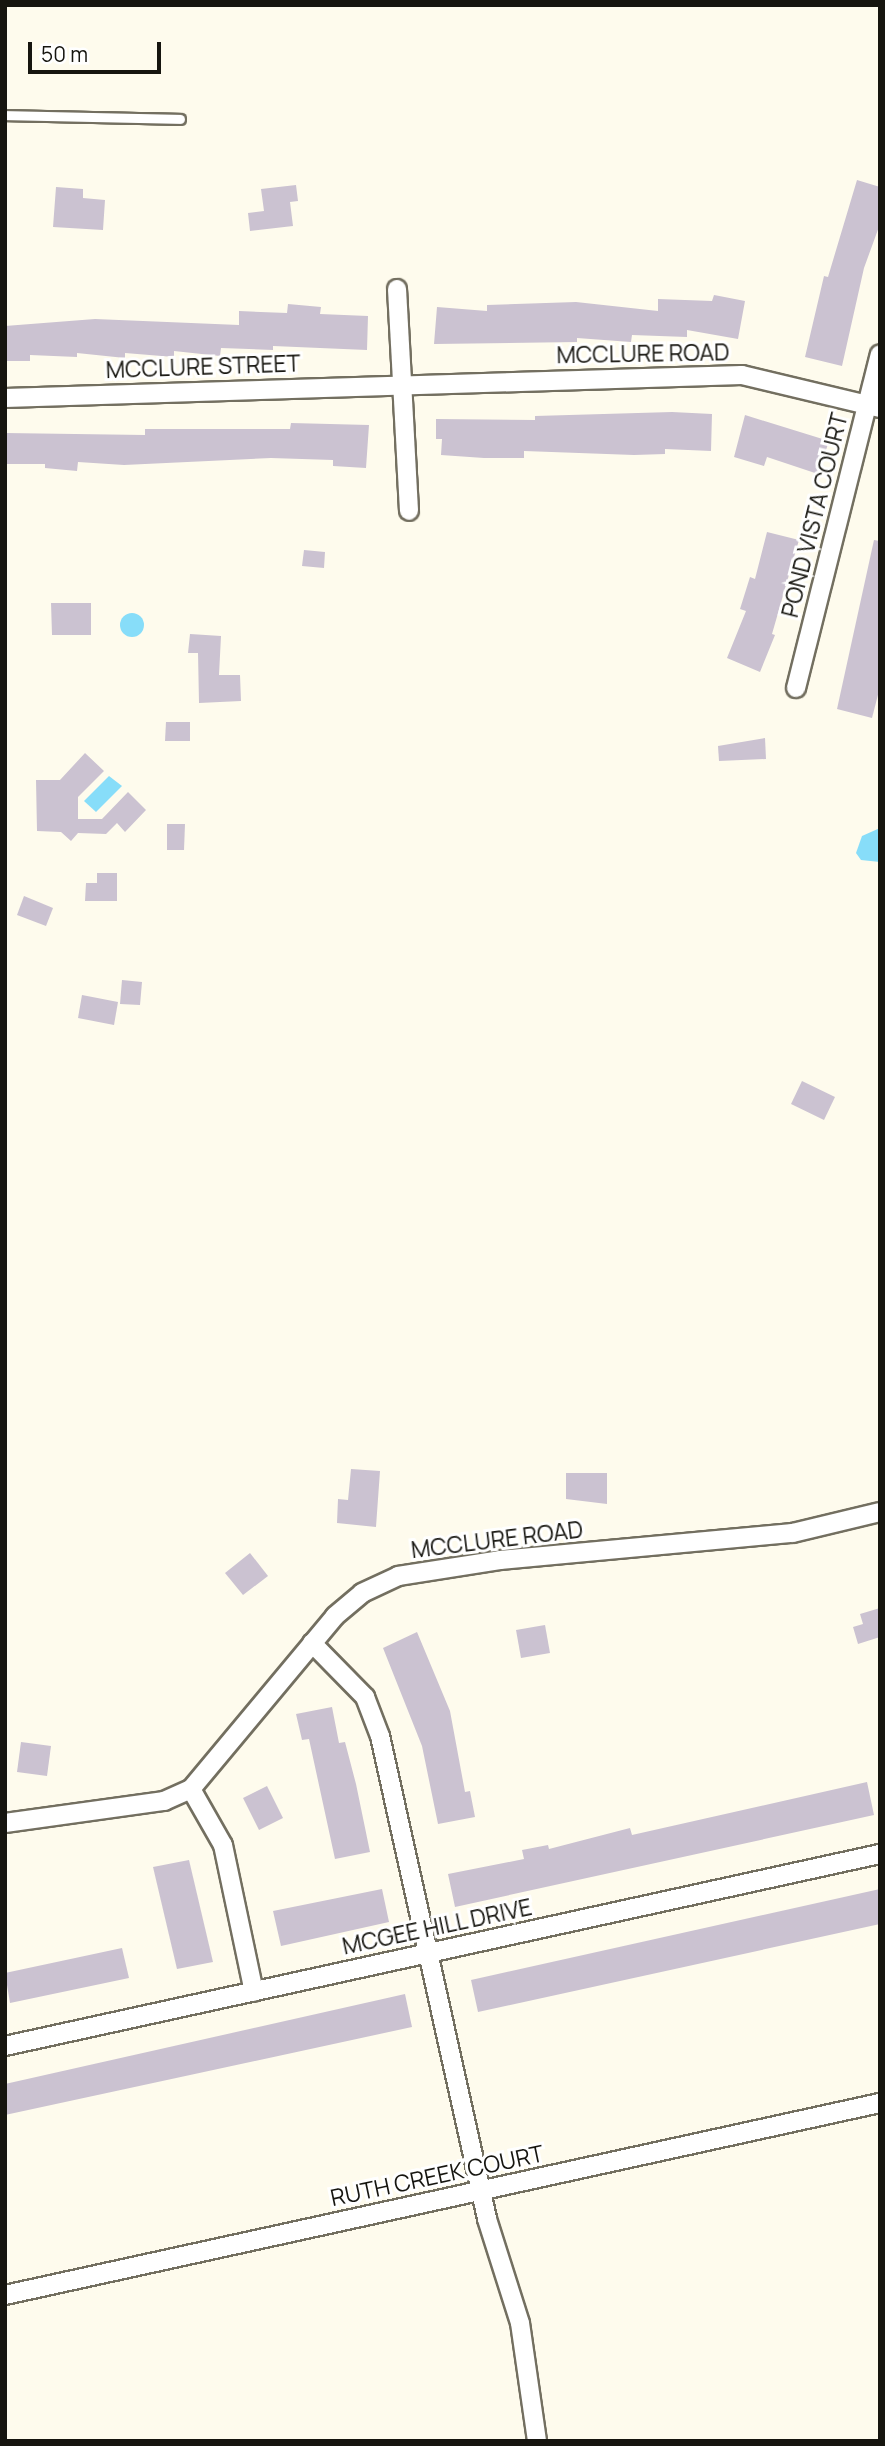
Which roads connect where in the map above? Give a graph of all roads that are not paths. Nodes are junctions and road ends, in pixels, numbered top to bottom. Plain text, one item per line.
1 (5, 115) edge
2 (180, 119) dead end
3 (397, 289) dead end
4 (880, 354) edge
5 (403, 383) junction
6 (5, 398) edge
7 (873, 407) edge
8 (409, 511) dead end
9 (796, 688) dead end
10 (880, 1512) edge
11 (312, 1643) junction
12 (191, 1789) junction
13 (5, 1823) edge
14 (880, 1854) edge
15 (427, 1953) junction
16 (254, 1992) junction
17 (5, 2046) edge
18 (880, 2103) edge
19 (481, 2191) junction
20 (5, 2295) edge
21 (537, 2441) edge

1 - 2 lane
3 - 5 street
4 - 7 street, POND VISTA COURT
5 - 6 street, MCCLURE STREET
5 - 7 street, MCCLURE ROAD
5 - 8 street
7 - 9 street, POND VISTA COURT
10 - 11 street, MCCLURE ROAD
11 - 12 street, MCCLURE ROAD
11 - 15 street
12 - 13 street, MCCLURE ROAD
12 - 16 street
14 - 15 street, MCGEE HILL DRIVE
15 - 16 street, MCGEE HILL DRIVE
15 - 19 street
16 - 17 street, MCGEE HILL DRIVE
18 - 19 street, RUTH CREEK COURT
19 - 20 street, RUTH CREEK COURT
19 - 21 street

